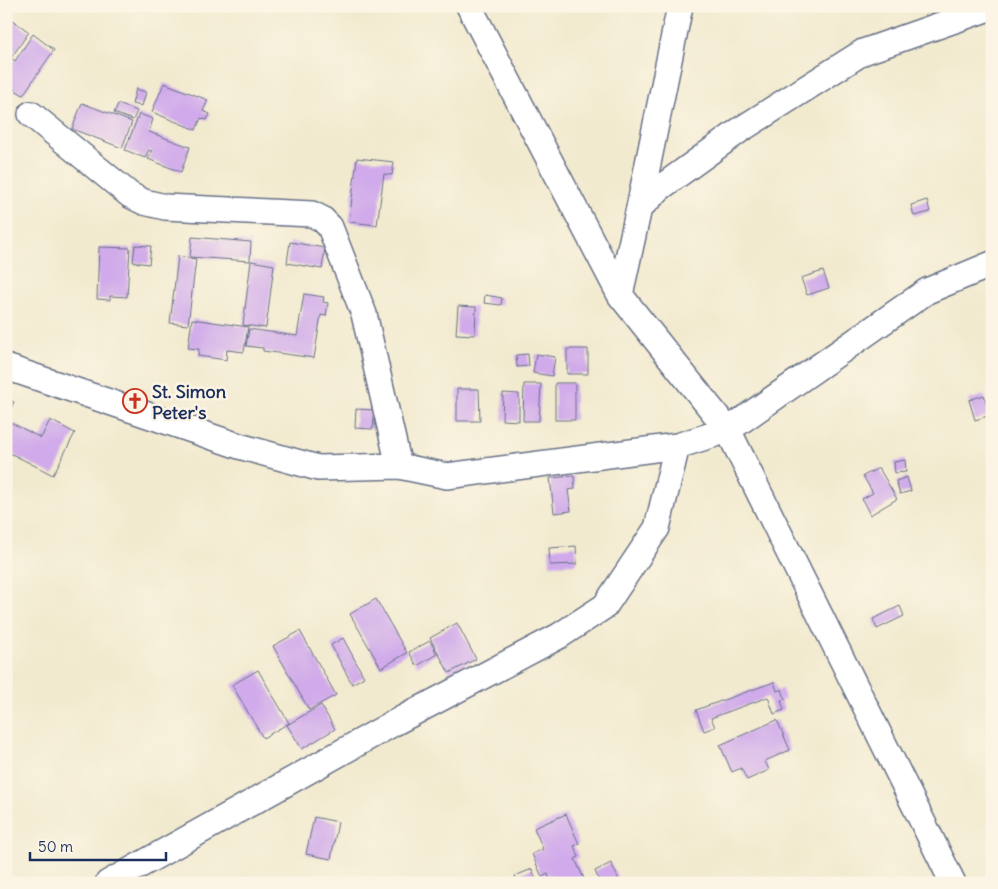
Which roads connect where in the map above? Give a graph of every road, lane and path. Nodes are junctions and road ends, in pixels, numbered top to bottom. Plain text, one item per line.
1 (469, 6) edge
2 (680, 6) edge
3 (992, 7) edge
4 (31, 114) dead end
5 (639, 208) junction
6 (992, 264) edge
7 (620, 295) junction
8 (6, 367) edge
9 (728, 430) junction
10 (677, 446) junction
11 (399, 466) junction
12 (108, 883) edge
13 (953, 883) edge

1 - 7 street
2 - 5 street
3 - 5 street
4 - 11 street
5 - 7 street
6 - 9 street
7 - 9 street
8 - 11 street
9 - 10 street
9 - 13 street
10 - 11 street
10 - 12 street

